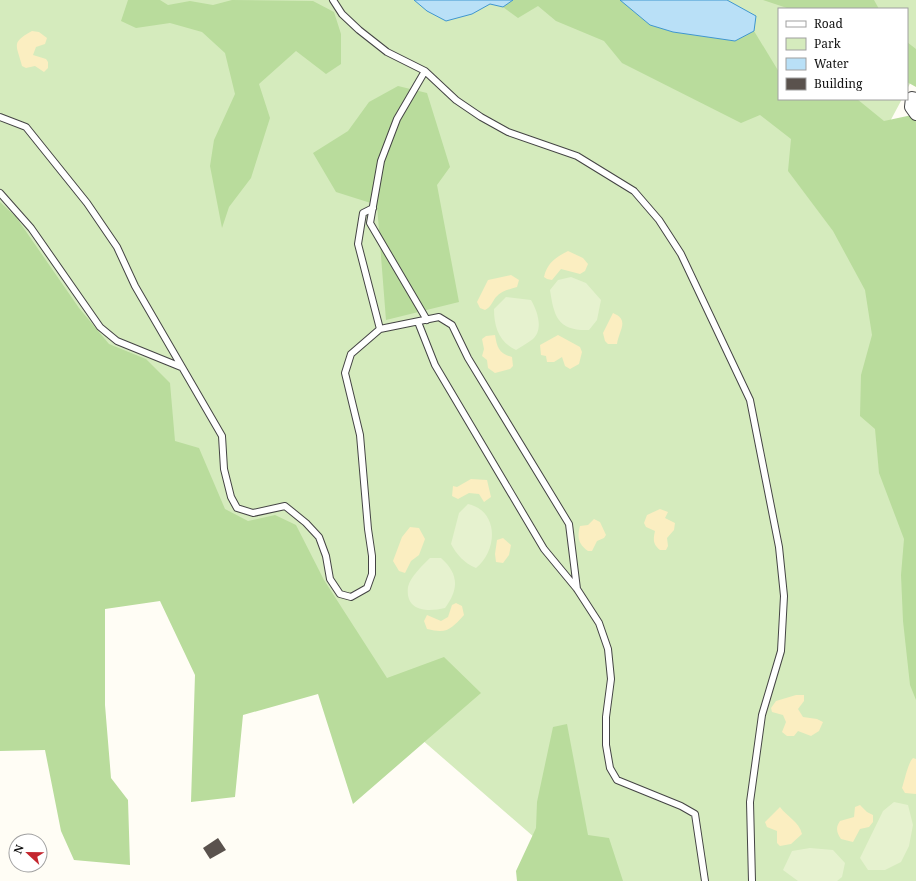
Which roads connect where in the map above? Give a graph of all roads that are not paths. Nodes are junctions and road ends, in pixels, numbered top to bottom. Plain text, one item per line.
1 (333, 0) edge
2 (425, 71) junction
3 (916, 99) edge
4 (916, 114) edge
5 (0, 117) edge
6 (0, 193) edge
7 (373, 208) junction
8 (427, 320) junction
9 (418, 322) junction
10 (380, 329) junction
11 (181, 367) junction
12 (577, 589) junction
13 (705, 881) edge
14 (752, 881) edge

1 - 2 lane
2 - 7 lane
2 - 14 lane
3 - 4 street
5 - 11 lane
6 - 11 lane
7 - 8 lane
7 - 10 lane
8 - 9 lane
8 - 12 lane
9 - 10 lane
9 - 12 lane
10 - 11 lane
12 - 13 lane

